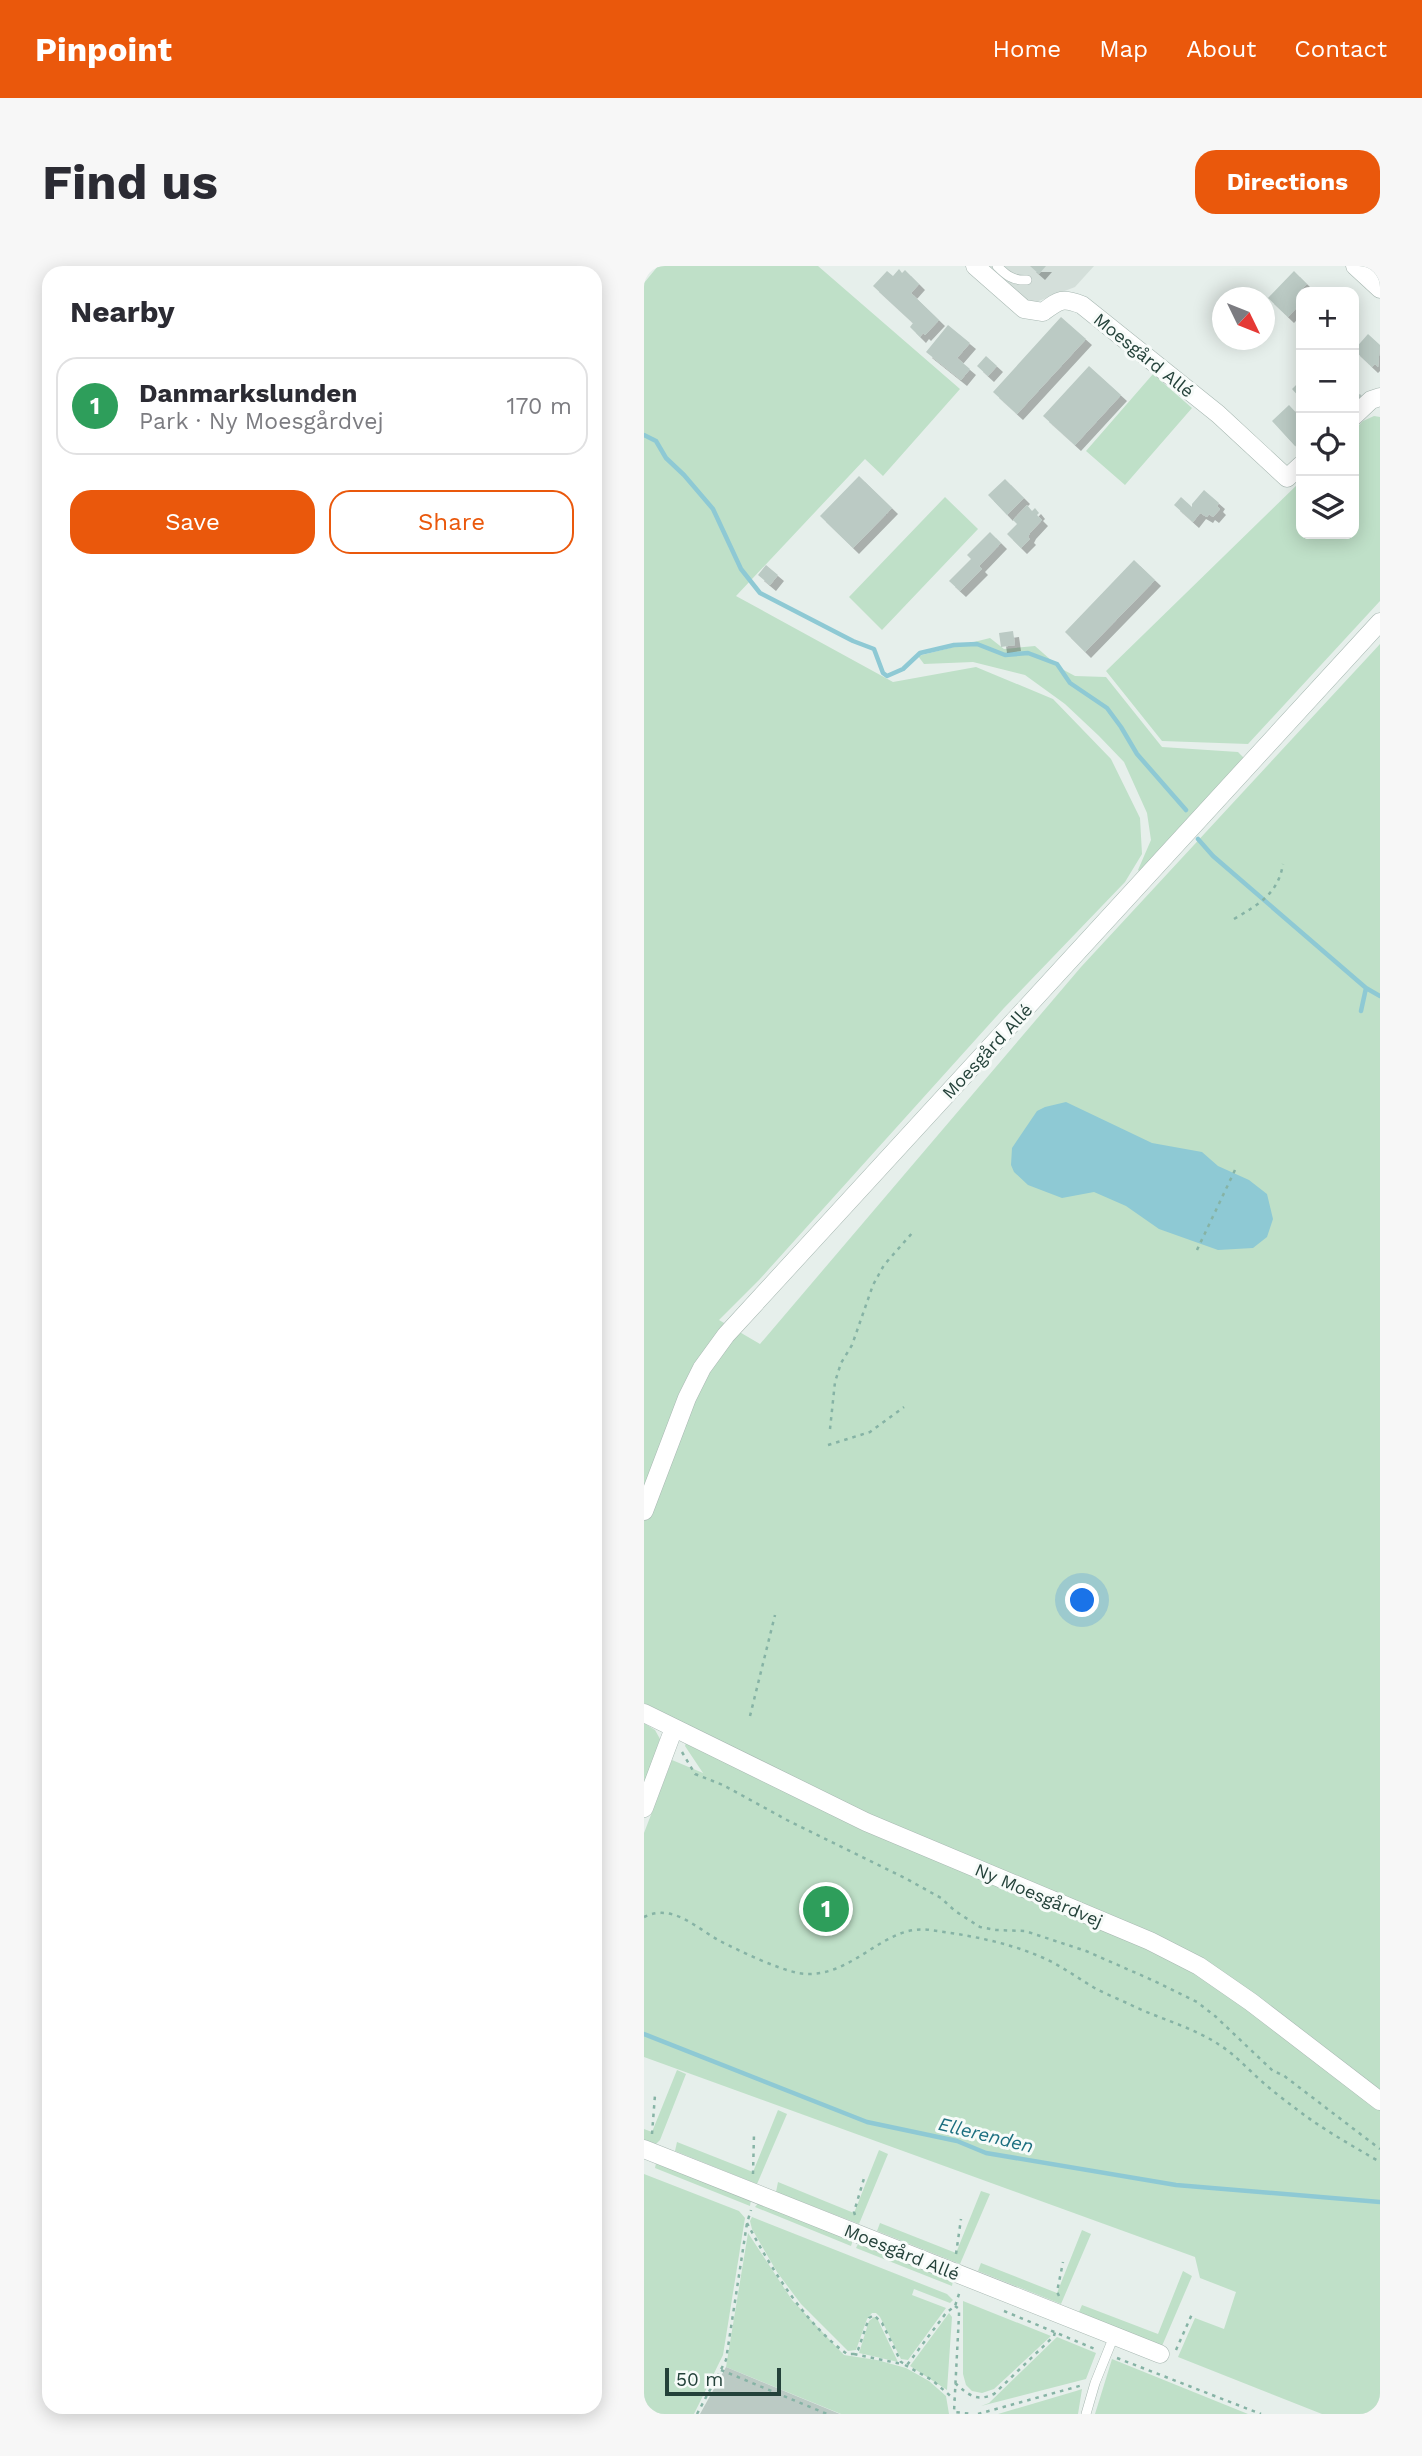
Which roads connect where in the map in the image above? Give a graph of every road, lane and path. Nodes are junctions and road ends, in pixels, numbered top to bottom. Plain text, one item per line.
1 (975, 266) edge
2 (997, 266) edge
3 (1355, 266) edge
4 (1027, 280) dead end
5 (1380, 289) edge
6 (1380, 397) edge
7 (1357, 413) edge
8 (1296, 469) edge
9 (1380, 622) edge
10 (1283, 864) dead end
11 (1234, 919) dead end
12 (1235, 1170) dead end
13 (913, 1231) dead end
14 (1197, 1250) dead end
15 (904, 1407) dead end
16 (830, 1429) dead end
17 (828, 1445) dead end
18 (644, 1511) edge
19 (775, 1615) dead end
20 (644, 1713) edge
21 (750, 1716) dead end
22 (671, 1736) junction
23 (644, 1808) edge
24 (644, 1917) edge
25 (654, 2095) dead end
26 (1380, 2101) edge
27 (651, 2132) dead end
28 (754, 2134) dead end
29 (644, 2149) edge
30 (1380, 2149) edge
31 (1380, 2162) edge
32 (752, 2172) dead end
33 (865, 2175) dead end
34 (751, 2210) dead end
35 (854, 2212) dead end
36 (961, 2219) dead end
37 (747, 2223) junction
38 (955, 2252) dead end
39 (1063, 2262) dead end
40 (1057, 2291) dead end
41 (959, 2293) dead end
42 (955, 2306) junction
43 (995, 2308) dead end
44 (1192, 2314) dead end
45 (1058, 2324) junction
46 (1114, 2336) junction
47 (854, 2354) junction
48 (1107, 2354) junction
49 (1160, 2354) joint
50 (904, 2365) junction
51 (722, 2370) junction
52 (954, 2383) junction
53 (1095, 2383) junction
54 (956, 2400) junction
55 (814, 2409) junction
56 (954, 2413) edge
57 (697, 2414) edge
58 (814, 2414) edge
59 (827, 2414) edge
60 (976, 2414) edge
61 (1086, 2414) edge
62 (1261, 2414) edge

1 - 8 street, Moesgård Allé
2 - 4 lane
3 - 5 street
6 - 7 street
9 - 18 street, Moesgård Allé
10 - 11 path
12 - 14 path
13 - 16 path
15 - 17 path
19 - 21 path
20 - 22 street, Ny Moesgårdvej
22 - 23 street
22 - 26 street, Ny Moesgårdvej
22 - 30 path
24 - 31 path
25 - 27 path
28 - 32 path
29 - 45 street, Moesgård Allé
33 - 35 path
34 - 37 path
36 - 38 path
37 - 47 path
37 - 51 path
39 - 40 path
41 - 42 path
42 - 50 path
42 - 52 path
43 - 45 path
44 - 49 path
45 - 46 street, Moesgård Allé
45 - 48 path
45 - 52 path
46 - 48 lane
46 - 49 street, Moesgård Allé
47 - 50 path
47 - 50 path
48 - 53 lane
48 - 62 path
50 - 54 path
51 - 55 path
51 - 57 path
52 - 54 path
53 - 60 path
53 - 61 lane
54 - 56 path
55 - 58 path
55 - 59 path
56 - 60 path

